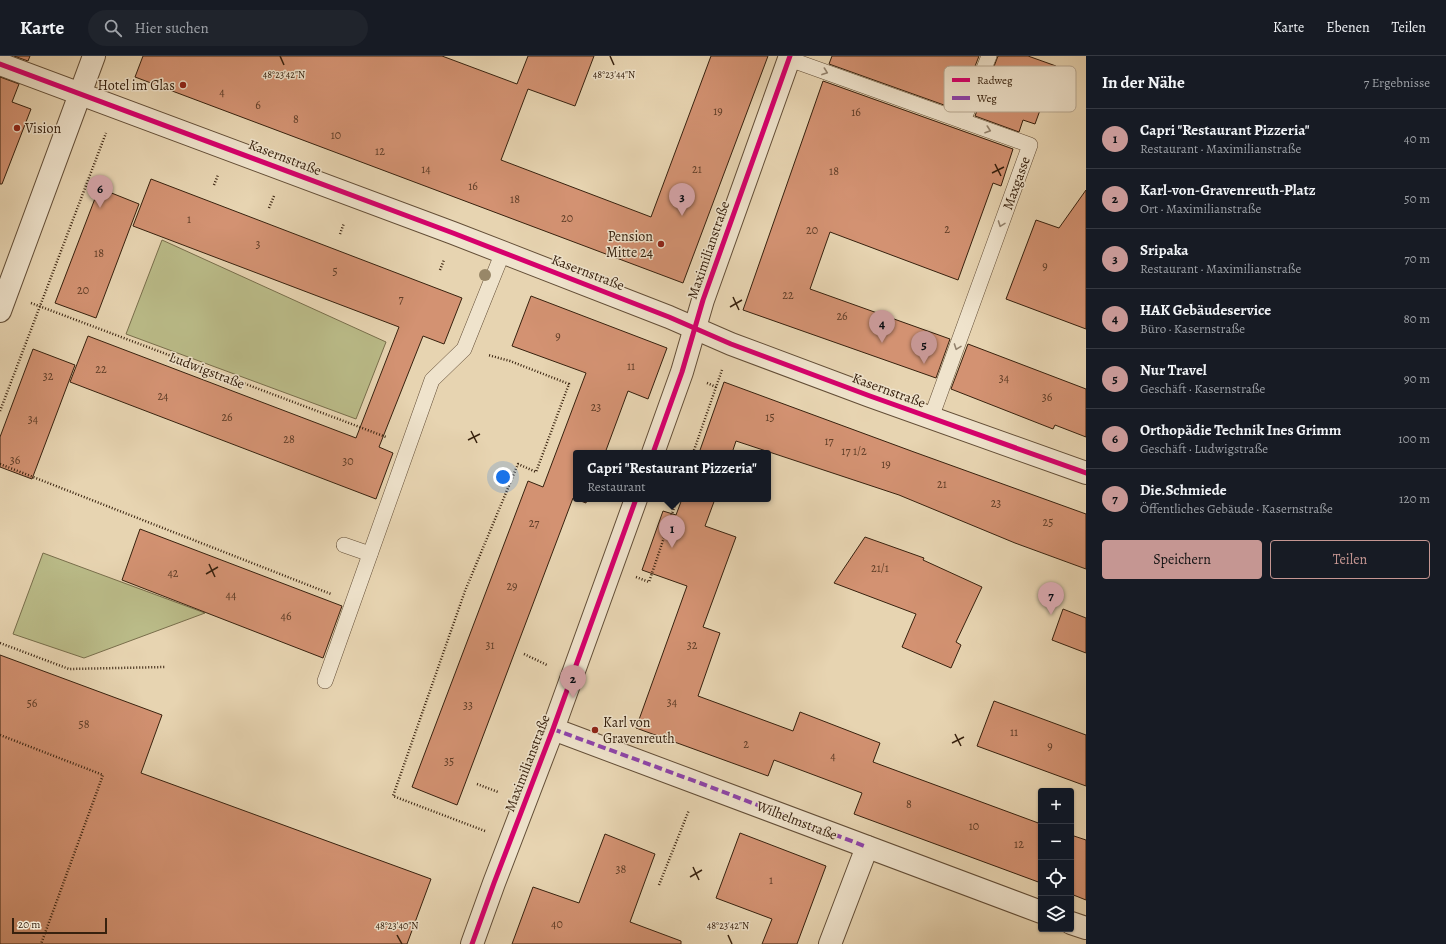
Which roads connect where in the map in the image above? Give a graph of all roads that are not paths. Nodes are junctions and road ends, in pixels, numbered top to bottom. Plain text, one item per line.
1 (94, 56) edge
2 (989, 56) edge
3 (789, 58) edge
4 (0, 64) edge
5 (985, 66) edge
6 (81, 93) junction
7 (967, 112) edge
8 (963, 121) junction
9 (503, 252) junction
10 (3, 302) edge
11 (695, 327) junction
12 (931, 418) junction
13 (654, 450) edge
14 (1086, 473) edge
15 (635, 502) edge
16 (344, 545) dead end
17 (370, 554) junction
18 (325, 681) dead end
19 (553, 730) junction
20 (867, 847) junction
21 (1038, 911) edge
22 (1074, 924) edge
23 (1086, 928) edge
24 (472, 944) edge
25 (830, 944) edge

1 - 6 street
2 - 5 lane
3 -> 8 lane, Maxgasse
3 - 11 street, Maximilianstraße
4 - 6 street, Kasernstraße
6 - 9 street, Kasernstraße
6 - 10 street
7 - 8 lane
8 -> 12 lane, Maxgasse
9 - 11 street, Kasernstraße
9 - 17 lane
11 - 12 street, Kasernstraße
11 - 13 street, Maximilianstraße
12 - 14 street, Kasernstraße
15 - 19 street, Maximilianstraße
16 - 17 lane
17 - 18 lane
19 - 20 street, Wilhelmstraße
19 - 24 street, Maximilianstraße
20 - 21 street, Wilhelmstraße
20 - 25 street
22 - 23 street

